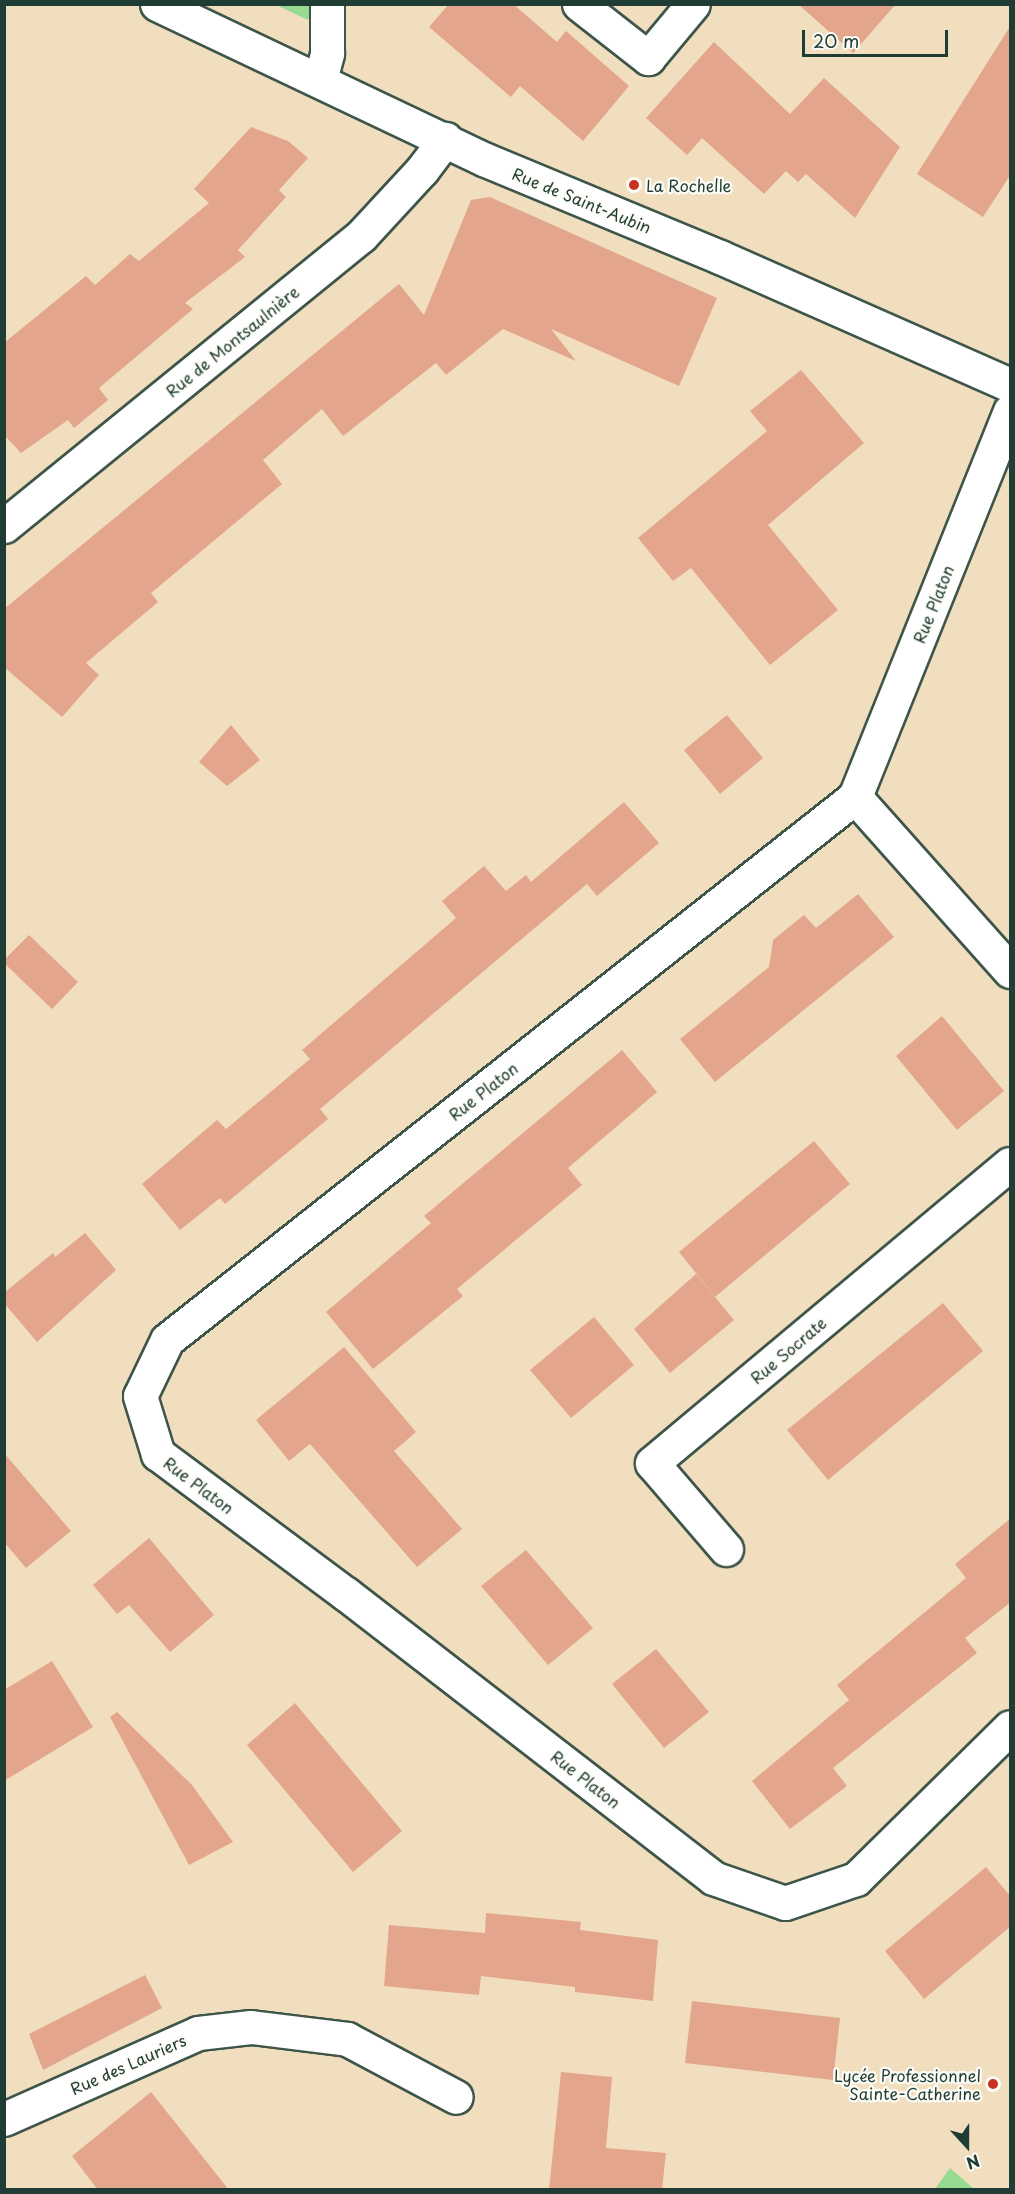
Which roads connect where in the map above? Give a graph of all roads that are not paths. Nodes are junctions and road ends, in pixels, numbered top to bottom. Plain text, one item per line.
1 (158, 4) edge
2 (327, 4) edge
3 (579, 4) edge
4 (693, 4) edge
5 (320, 80) junction
6 (445, 139) junction
7 (1011, 385) edge
8 (1011, 411) edge
9 (4, 526) edge
10 (855, 797) junction
11 (1011, 971) edge
12 (1011, 1164) edge
13 (726, 1549) dead end
14 (1011, 1727) edge
15 (456, 2097) dead end
16 (4, 2119) edge

1 - 5 street, Rue de Saint-Aubin
2 - 5 street
3 - 4 street
5 - 6 street, Rue de Saint-Aubin
6 - 7 street, Rue de Saint-Aubin
6 - 9 street, Rue de Montsaulnière
8 - 10 street, Rue Platon
10 - 11 street
10 - 14 street, Rue Platon
12 - 13 street, Rue Socrate
15 - 16 street, Rue des Lauriers

